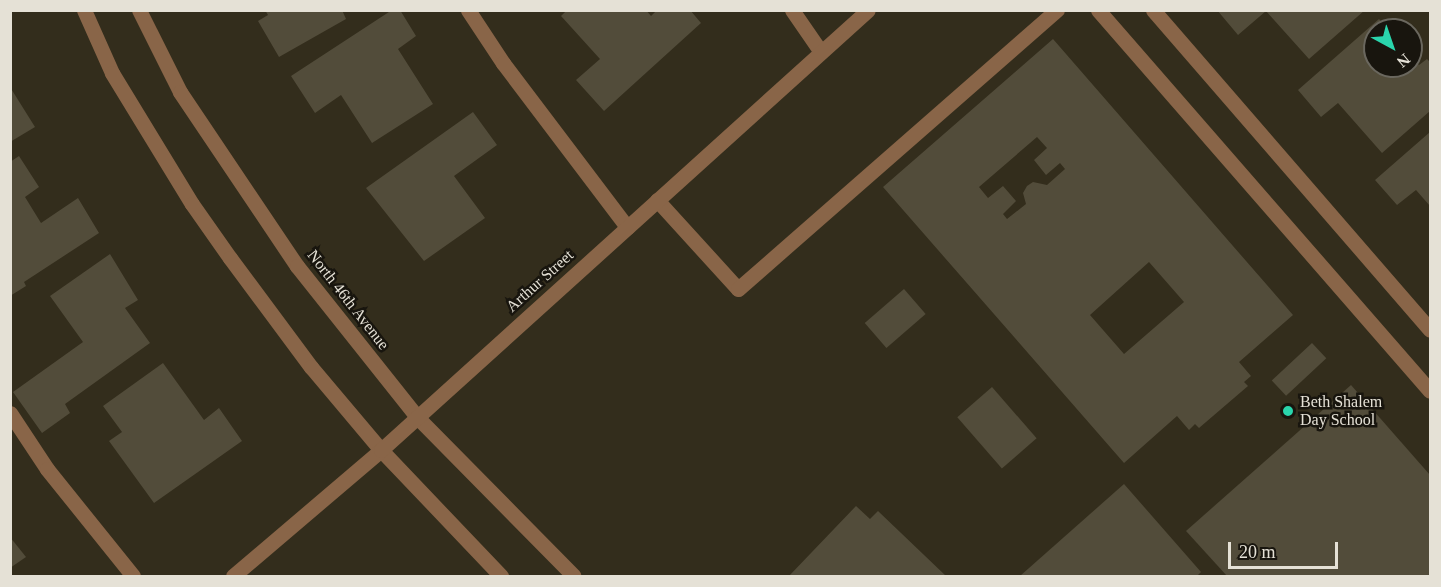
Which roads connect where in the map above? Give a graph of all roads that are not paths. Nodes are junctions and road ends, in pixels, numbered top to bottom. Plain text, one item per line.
1 (84, 10) edge
2 (139, 10) edge
3 (468, 10) edge
4 (792, 10) edge
5 (868, 10) edge
6 (1057, 10) edge
7 (1098, 10) edge
8 (1153, 10) edge
9 (820, 52) junction
10 (657, 200) junction
11 (627, 227) junction
12 (1431, 330) edge
13 (1431, 391) edge
14 (10, 413) edge
15 (417, 417) junction
16 (381, 450) junction
17 (133, 576) edge
18 (233, 576) edge
19 (501, 576) edge
20 (574, 576) edge

1 - 16 street
2 - 15 street, North 46th Avenue
3 - 11 street
4 - 9 street
5 - 9 street, Arthur Street
6 - 10 street
7 - 13 street
8 - 12 street
9 - 10 street, Arthur Street
10 - 11 street, Arthur Street
11 - 15 street, Arthur Street
14 - 17 street
15 - 16 street, Arthur Street
15 - 20 street, North 46th Avenue
16 - 18 street, Arthur Street
16 - 19 street

